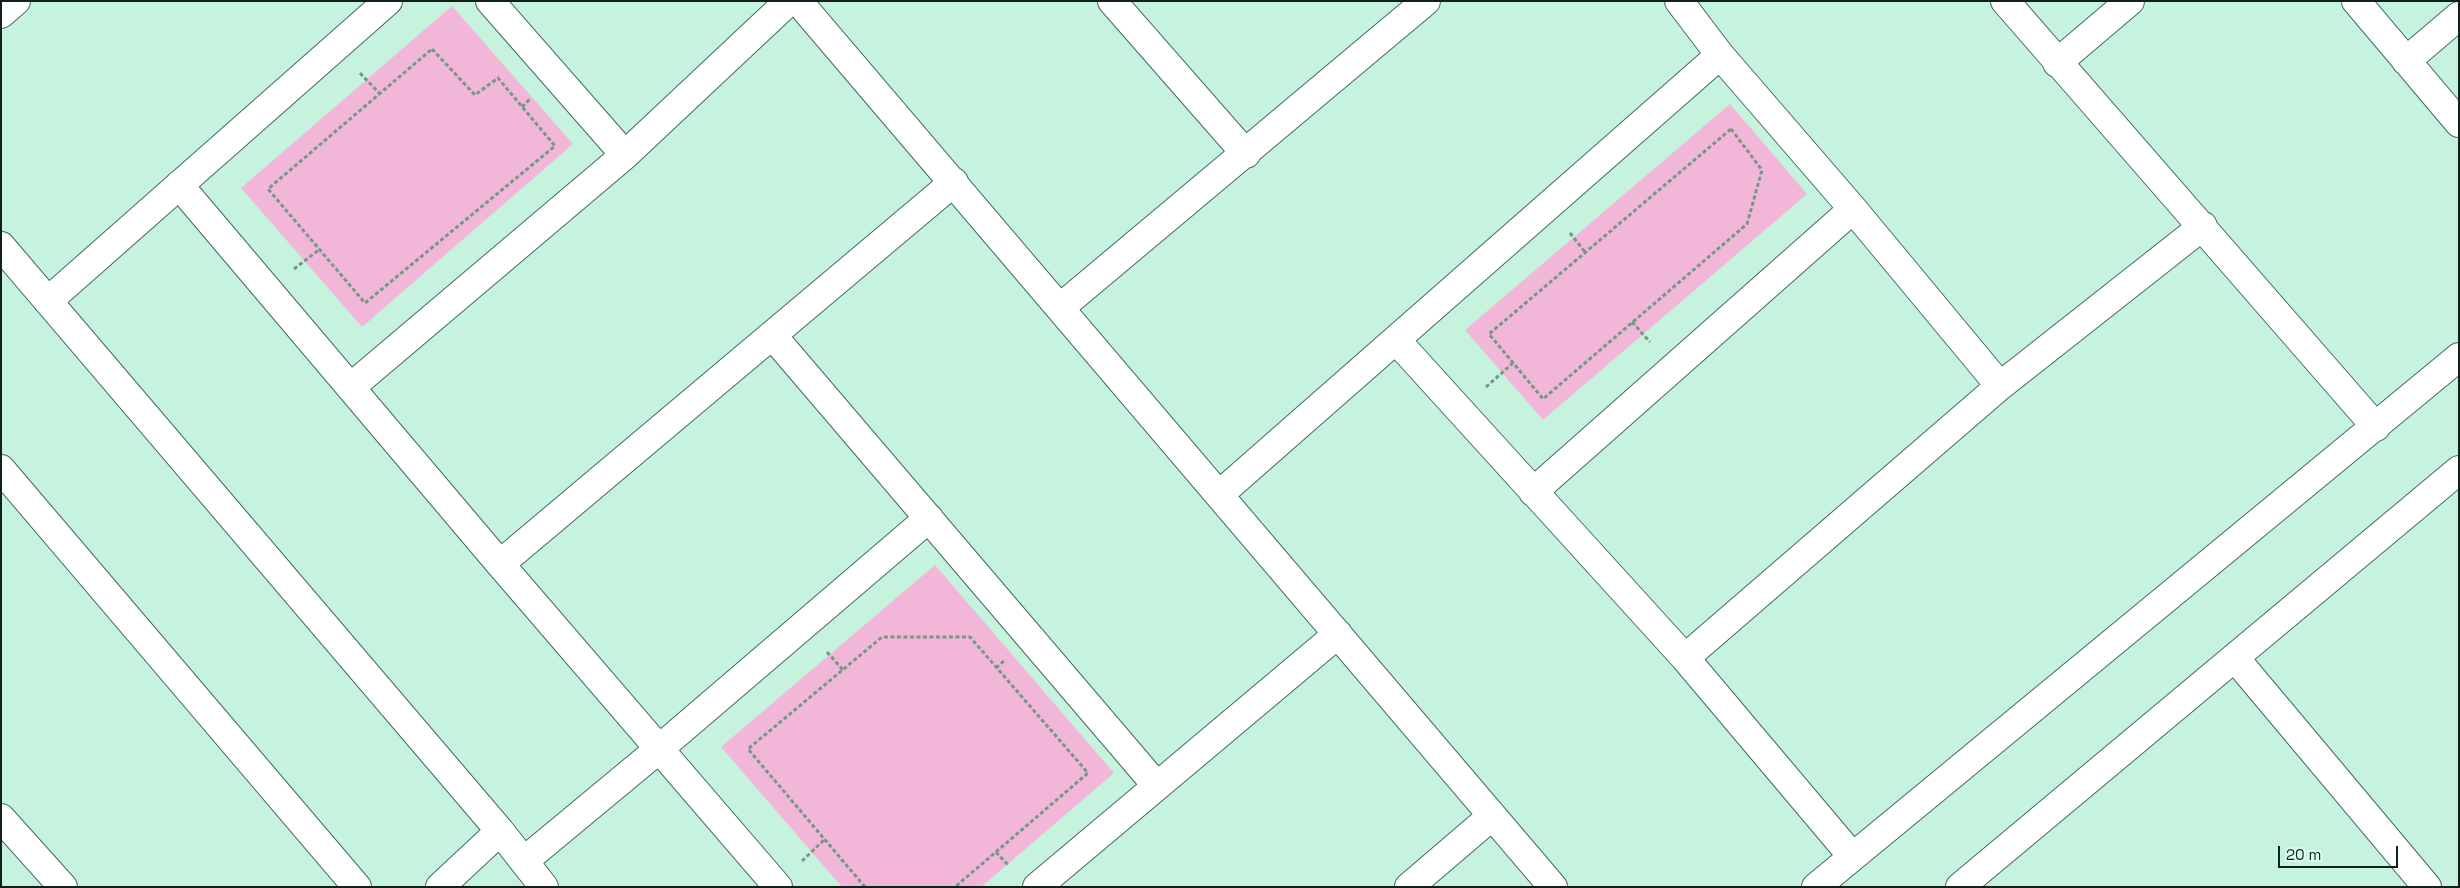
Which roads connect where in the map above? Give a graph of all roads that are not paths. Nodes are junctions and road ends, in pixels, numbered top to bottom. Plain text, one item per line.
1 (16, 1) edge
2 (388, 1) edge
3 (490, 1) edge
4 (788, 1) edge
5 (798, 1) edge
6 (1112, 1) edge
7 (1426, 1) edge
8 (1679, 1) edge
9 (2005, 1) edge
10 (2130, 1) edge
11 (2356, 1) edge
12 (1, 14) edge
13 (2459, 16) edge
14 (1720, 55) junction
15 (2406, 61) junction
16 (2057, 63) junction
17 (2459, 123) edge
18 (1246, 154) junction
19 (625, 155) junction
20 (954, 182) junction
21 (179, 185) junction
22 (1853, 209) junction
23 (2203, 226) junction
24 (1, 246) edge
25 (48, 301) junction
26 (1061, 308) junction
27 (772, 335) junction
28 (1396, 340) junction
29 (2459, 357) edge
30 (2000, 386) junction
31 (351, 387) junction
32 (2376, 426) junction
33 (1, 469) edge
34 (2459, 470) edge
35 (1533, 492) junction
36 (1220, 494) junction
37 (929, 518) junction
38 (500, 564) junction
39 (1338, 634) junction
40 (1685, 658) junction
41 (2235, 658) junction
42 (659, 749) junction
43 (1156, 786) junction
44 (1492, 816) junction
45 (1, 818) edge
46 (500, 831) junction
47 (1852, 856) junction
48 (524, 861) junction
49 (63, 887) edge
50 (357, 887) edge
51 (440, 887) edge
52 (544, 887) edge
53 (778, 887) edge
54 (1037, 887) edge
55 (1409, 887) edge
56 (1553, 887) edge
57 (1816, 887) edge
58 (1960, 887) edge
59 (2428, 887) edge

1 - 12 street
2 - 21 street
3 - 19 street
4 - 19 street
5 - 20 street
6 - 18 street
7 - 18 street
8 - 14 street
9 - 16 street
10 - 16 street
11 - 15 street
13 - 15 street
14 - 22 street
14 - 28 street
15 - 17 street
16 - 23 street
18 - 26 street
19 - 31 street
20 - 26 street
20 - 27 street
21 - 25 street
21 - 31 street
22 - 30 street
22 - 35 street
23 - 30 street
23 - 32 street
24 - 25 street
25 - 46 street
26 - 36 street
27 - 37 street
27 - 38 street
28 - 35 street
28 - 36 street
29 - 32 street
30 - 40 street
31 - 38 street
32 - 47 street
33 - 50 street
34 - 41 street
35 - 40 street
36 - 39 street
37 - 42 street
37 - 43 street
38 - 42 street
39 - 43 street
39 - 44 street
40 - 47 street
41 - 58 street
41 - 59 street
42 - 48 street
42 - 53 street
43 - 54 street
44 - 55 street
44 - 56 street
45 - 49 street
46 - 48 street
46 - 51 street
47 - 57 street
48 - 52 street

